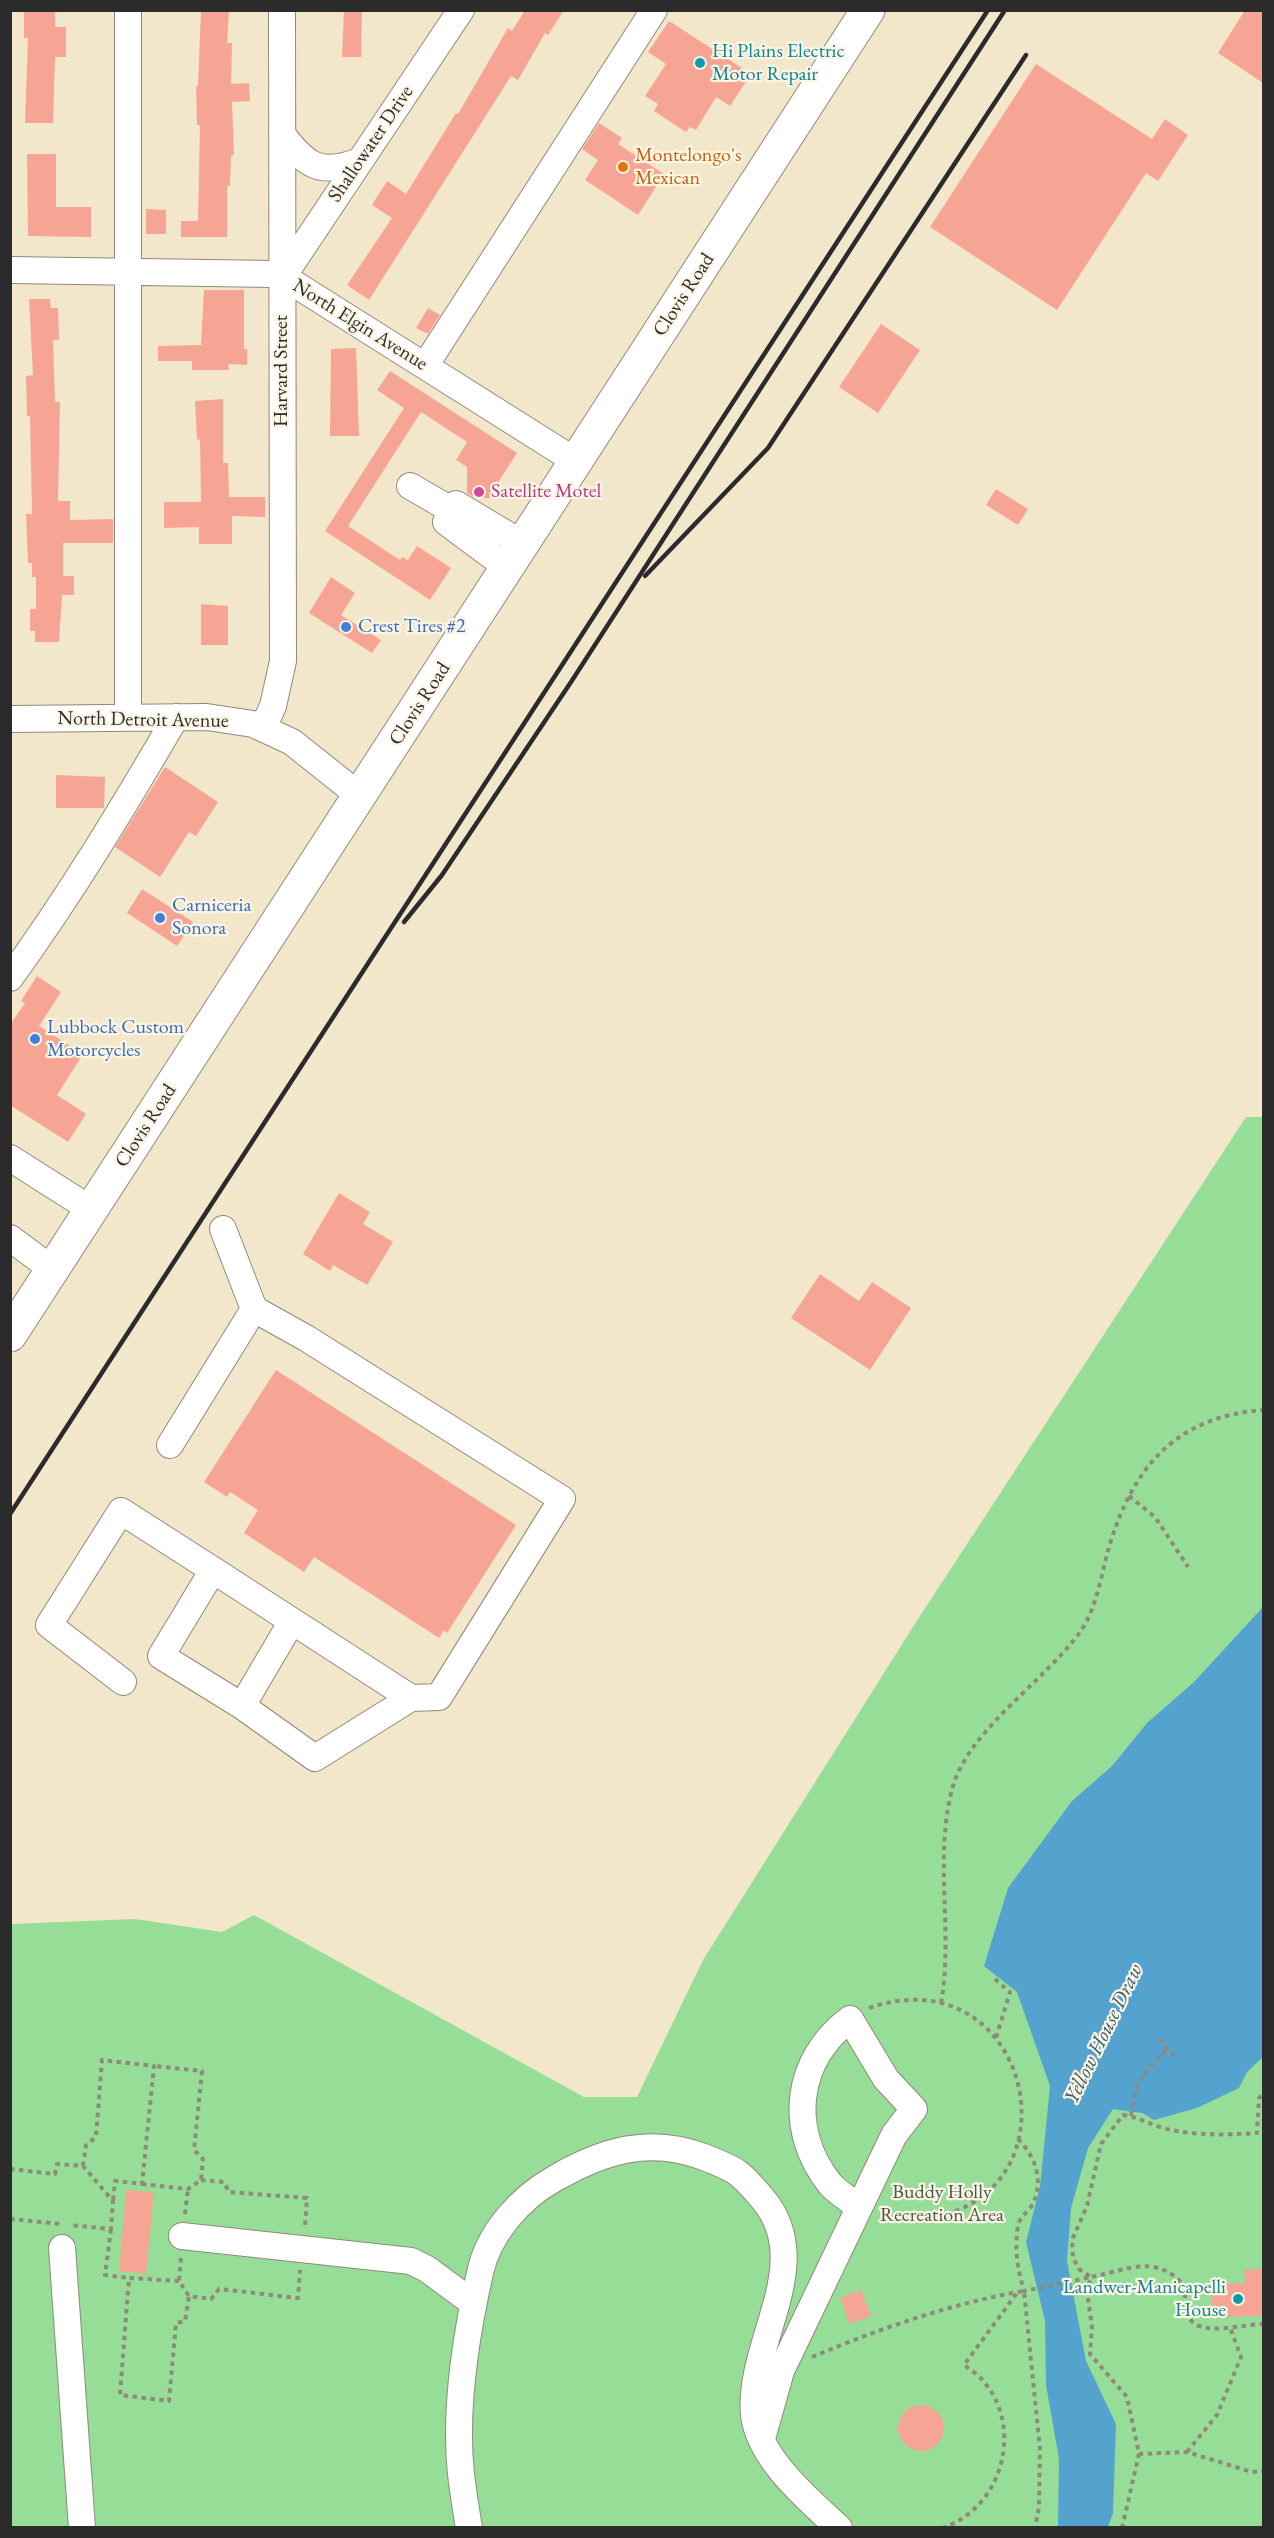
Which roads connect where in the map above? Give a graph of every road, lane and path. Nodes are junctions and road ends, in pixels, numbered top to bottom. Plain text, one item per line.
1 (128, 10) edge
2 (282, 10) edge
3 (461, 10) edge
4 (654, 10) edge
5 (868, 10) edge
6 (282, 134) junction
7 (360, 161) junction
8 (10, 270) edge
9 (128, 272) junction
10 (282, 278) junction
11 (425, 366) junction
12 (577, 462) junction
13 (410, 486) dead end
14 (516, 556) junction
15 (176, 717) junction
16 (128, 718) junction
17 (10, 719) edge
18 (263, 728) junction
19 (360, 796) junction
20 (10, 978) edge
21 (10, 1158) edge
22 (92, 1210) junction
23 (223, 1229) dead end
24 (10, 1238) edge
25 (53, 1270) junction
26 (254, 1309) junction
27 (10, 1335) edge
28 (1263, 1410) edge
29 (170, 1445) dead end
30 (1129, 1496) junction
31 (1188, 1567) dead end
32 (213, 1570) junction
33 (292, 1621) junction
34 (123, 1682) dead end
35 (411, 1698) junction
36 (242, 1706) junction
37 (995, 1979) dead end
38 (941, 2003) junction
39 (850, 2019) junction
40 (995, 2038) junction
41 (1159, 2039) dead end
42 (1168, 2048) junction
43 (1177, 2058) dead end
44 (154, 2066) junction
45 (1263, 2094) edge
46 (1131, 2116) junction
47 (1018, 2139) junction
48 (83, 2166) junction
49 (10, 2169) edge
50 (201, 2180) junction
51 (141, 2184) junction
52 (114, 2201) junction
53 (859, 2207) junction
54 (10, 2219) edge
55 (111, 2229) junction
56 (182, 2236) joint
57 (62, 2248) dead end
58 (303, 2248) junction
59 (1091, 2277) junction
60 (129, 2278) junction
61 (178, 2281) junction
62 (1024, 2292) junction
63 (1017, 2293) junction
64 (189, 2296) junction
65 (473, 2303) junction
66 (1263, 2324) edge
67 (1230, 2327) junction
68 (781, 2371) junction
69 (763, 2439) junction
70 (1187, 2452) junction
71 (1139, 2454) junction
72 (1263, 2471) edge
73 (82, 2528) edge
74 (469, 2528) edge
75 (839, 2528) edge
76 (942, 2528) edge
77 (1035, 2528) edge
78 (1122, 2528) edge

1 - 9 street
2 - 6 street, Harvard Street
3 - 7 street, Shallowater Drive
4 - 11 street
5 - 12 highway, Clovis Road
6 - 7 street
6 - 10 street, Harvard Street
7 - 10 street, Shallowater Drive
8 - 9 street, North Elgin Avenue
9 - 10 street, North Elgin Avenue
9 - 16 street
10 - 11 street, North Elgin Avenue
10 - 18 street, Harvard Street
11 - 12 street, North Elgin Avenue
12 - 14 highway, Clovis Road
13 - 14 street
14 - 19 highway, Clovis Road
15 - 16 street, North Detroit Avenue
15 - 18 street, North Detroit Avenue
15 - 20 street
16 - 17 street, North Detroit Avenue
18 - 19 street, North Detroit Avenue
19 - 22 highway, Clovis Road
21 - 22 street
22 - 25 highway, Clovis Road
23 - 26 street
24 - 25 street
25 - 27 highway, Clovis Road
26 - 29 street
26 - 35 street
28 - 30 path
30 - 31 path
30 - 38 path
32 - 33 street
32 - 34 street
32 - 36 street
33 - 35 street
33 - 36 street
35 - 36 street
37 - 40 path
38 - 39 path
38 - 40 path
39 - 53 street
39 - 53 street
40 - 47 path
41 - 42 path
42 - 43 path
42 - 46 path
44 - 48 path
44 - 50 path
44 - 51 path
45 - 46 path
46 - 59 path
47 - 53 path
47 - 62 path
48 - 49 path
48 - 52 path
50 - 51 path
50 - 58 path
51 - 52 path
52 - 55 path
53 - 68 street
54 - 55 path
55 - 60 path
56 - 58 street
56 - 61 path
57 - 73 street
58 - 64 path
58 - 65 street
59 - 62 path
59 - 67 path
59 - 71 path
60 - 61 path
60 - 64 path
61 - 64 path
62 - 63 path
62 - 77 path
63 - 68 path
63 - 76 path
65 - 69 street
65 - 74 street
66 - 67 path
67 - 70 path
68 - 69 street
69 - 75 street
70 - 71 path
70 - 72 path
71 - 78 path

